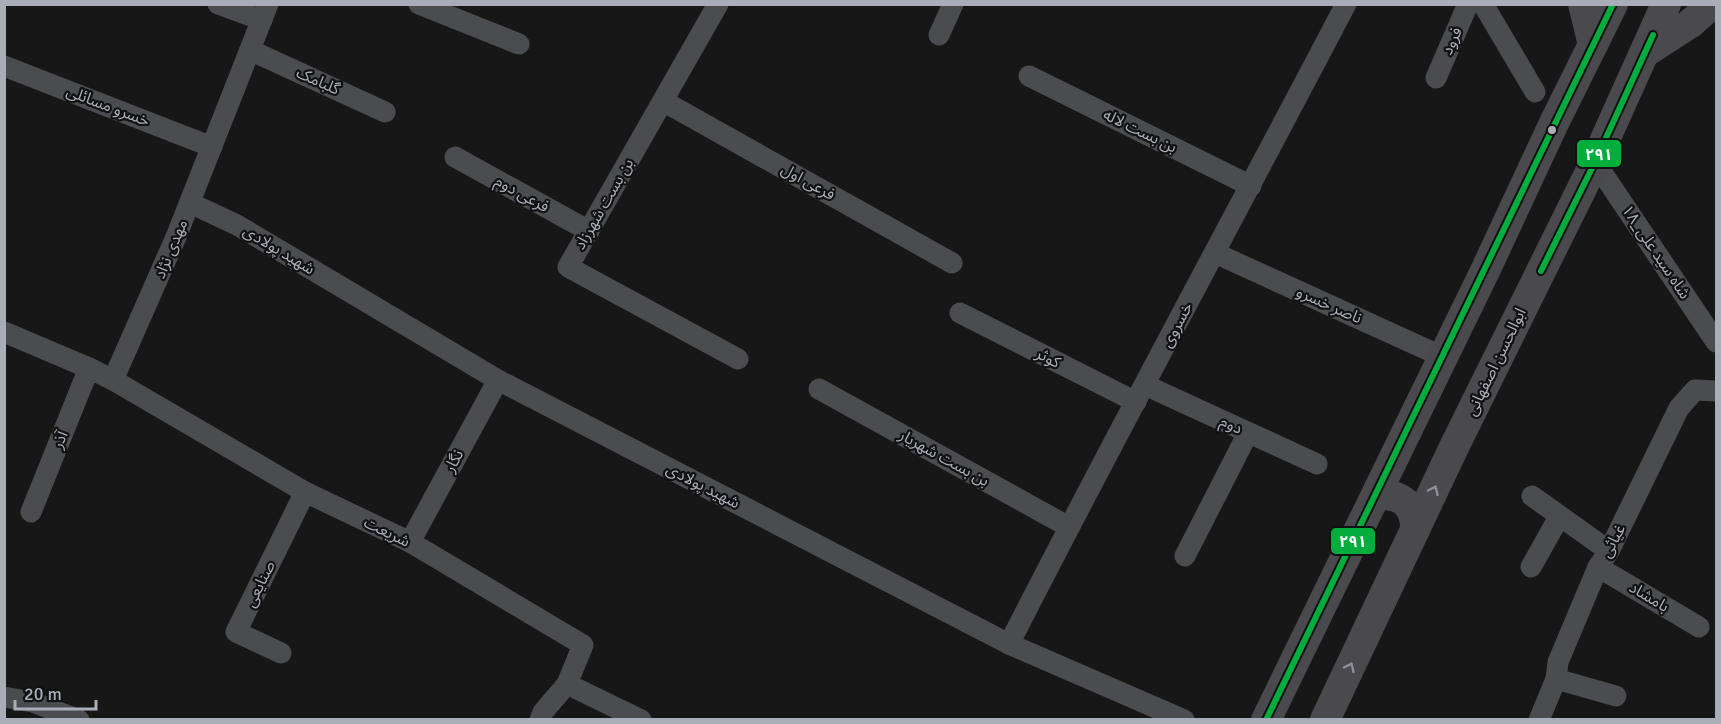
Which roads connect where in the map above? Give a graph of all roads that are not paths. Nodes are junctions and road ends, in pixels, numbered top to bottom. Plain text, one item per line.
1 (218, 4) edge
2 (419, 4) edge
3 (718, 4) edge
4 (953, 4) edge
5 (1346, 4) edge
6 (1468, 4) edge
7 (1483, 4) edge
8 (1583, 4) edge
9 (1613, 4) edge
10 (1666, 4) edge
11 (1712, 4) edge
12 (265, 12) edge
13 (939, 35) dead end
14 (519, 44) dead end
15 (1593, 45) junction
16 (250, 50) junction
17 (1646, 52) junction
18 (4, 66) edge
19 (1029, 76) dead end
20 (1436, 78) dead end
21 (1535, 92) dead end
22 (663, 100) junction
23 (385, 112) dead end
24 (212, 147) junction
25 (455, 157) dead end
26 (1595, 162) junction
27 (1251, 186) junction
28 (190, 203) junction
29 (589, 231) junction
30 (1215, 253) junction
31 (952, 263) dead end
32 (960, 313) dead end
33 (4, 332) edge
34 (1716, 342) edge
35 (1443, 357) junction
36 (738, 359) dead end
37 (89, 368) junction
38 (498, 380) junction
39 (113, 381) junction
40 (819, 389) dead end
41 (1716, 391) edge
42 (1141, 394) junction
43 (1408, 428) junction
44 (1248, 432) junction
45 (1455, 445) junction
46 (1317, 464) dead end
47 (304, 492) junction
48 (1376, 496) junction
49 (1532, 496) dead end
50 (31, 512) dead end
51 (1559, 517) junction
52 (1069, 527) junction
53 (1415, 530) junction
54 (410, 542) junction
55 (1185, 556) dead end
56 (1603, 559) junction
57 (1531, 567) dead end
58 (1699, 627) dead end
59 (1009, 644) junction
60 (281, 653) dead end
61 (1556, 679) junction
62 (567, 684) junction
63 (1616, 696) dead end
64 (4, 697) edge
65 (79, 720) edge
66 (540, 720) edge
67 (641, 720) edge
68 (1184, 720) edge
69 (1266, 720) edge
70 (1325, 720) edge
71 (1539, 720) edge

1 - 12 street
2 - 14 street
3 - 22 street, بن بست شهرزاد
4 - 13 street
5 - 27 street, خسروی
6 - 20 street, فرود
7 - 21 street
8 - 15 main road
9 - 15 main road
10 - 17 main road, ابوالحسن اصفهانی
11 - 17 main road
12 - 16 street, مهدی نژاد
15 - 35 main road
16 - 23 street, گلبامک
16 - 24 street, مهدی نژاد
17 - 26 main road, ابوالحسن اصفهانی
18 - 24 street, خسرو مسائلی
19 - 27 street, بن بست لاله
22 - 29 street, بن بست شهرزاد
22 - 31 street, فرعی اول
24 - 28 street, مهدی نژاد
25 - 29 street, فرعی دوم
26 - 34 street, ۱۸_شاه سید علی
26 - 45 main road, ابوالحسن اصفهانی
27 - 30 street, خسروی
28 - 38 street, شهید پولادی
28 - 39 street, مهدی نژاد
29 - 36 street, بن بست شهرزاد
30 - 35 street, ناصر خسرو
30 - 42 street, خسروی
32 - 42 street, کوثر
33 - 37 street
35 - 43 main road
37 - 39 street
37 - 50 street, آذر
38 - 54 street, نگار
38 - 59 street, شهید پولادی
39 - 47 street, شریعت
40 - 52 street, بن بست شهریار
41 - 56 street, غیاثی
42 - 44 street, دوم
42 - 52 street, خسروی
43 - 45 main road
43 - 48 main road
44 - 46 street, دوم
44 - 55 street
53 -> 45 main road, ابوالحسن اصفهانی
47 - 54 street, شریعت
47 - 60 street, صنایعی
48 - 53 main road
48 - 69 main road
49 - 51 street, بامشاد
51 - 56 street, بامشاد
51 - 57 street
52 - 59 street, خسروی
70 -> 53 main road, ابوالحسن اصفهانی
54 - 62 street, شریعت
56 - 58 street, بامشاد
56 - 61 street, غیاثی
59 - 68 street, شهید پولادی
61 - 63 street
61 - 71 street, غیاثی
62 - 66 street, شریعت
62 - 67 street
64 - 65 street

